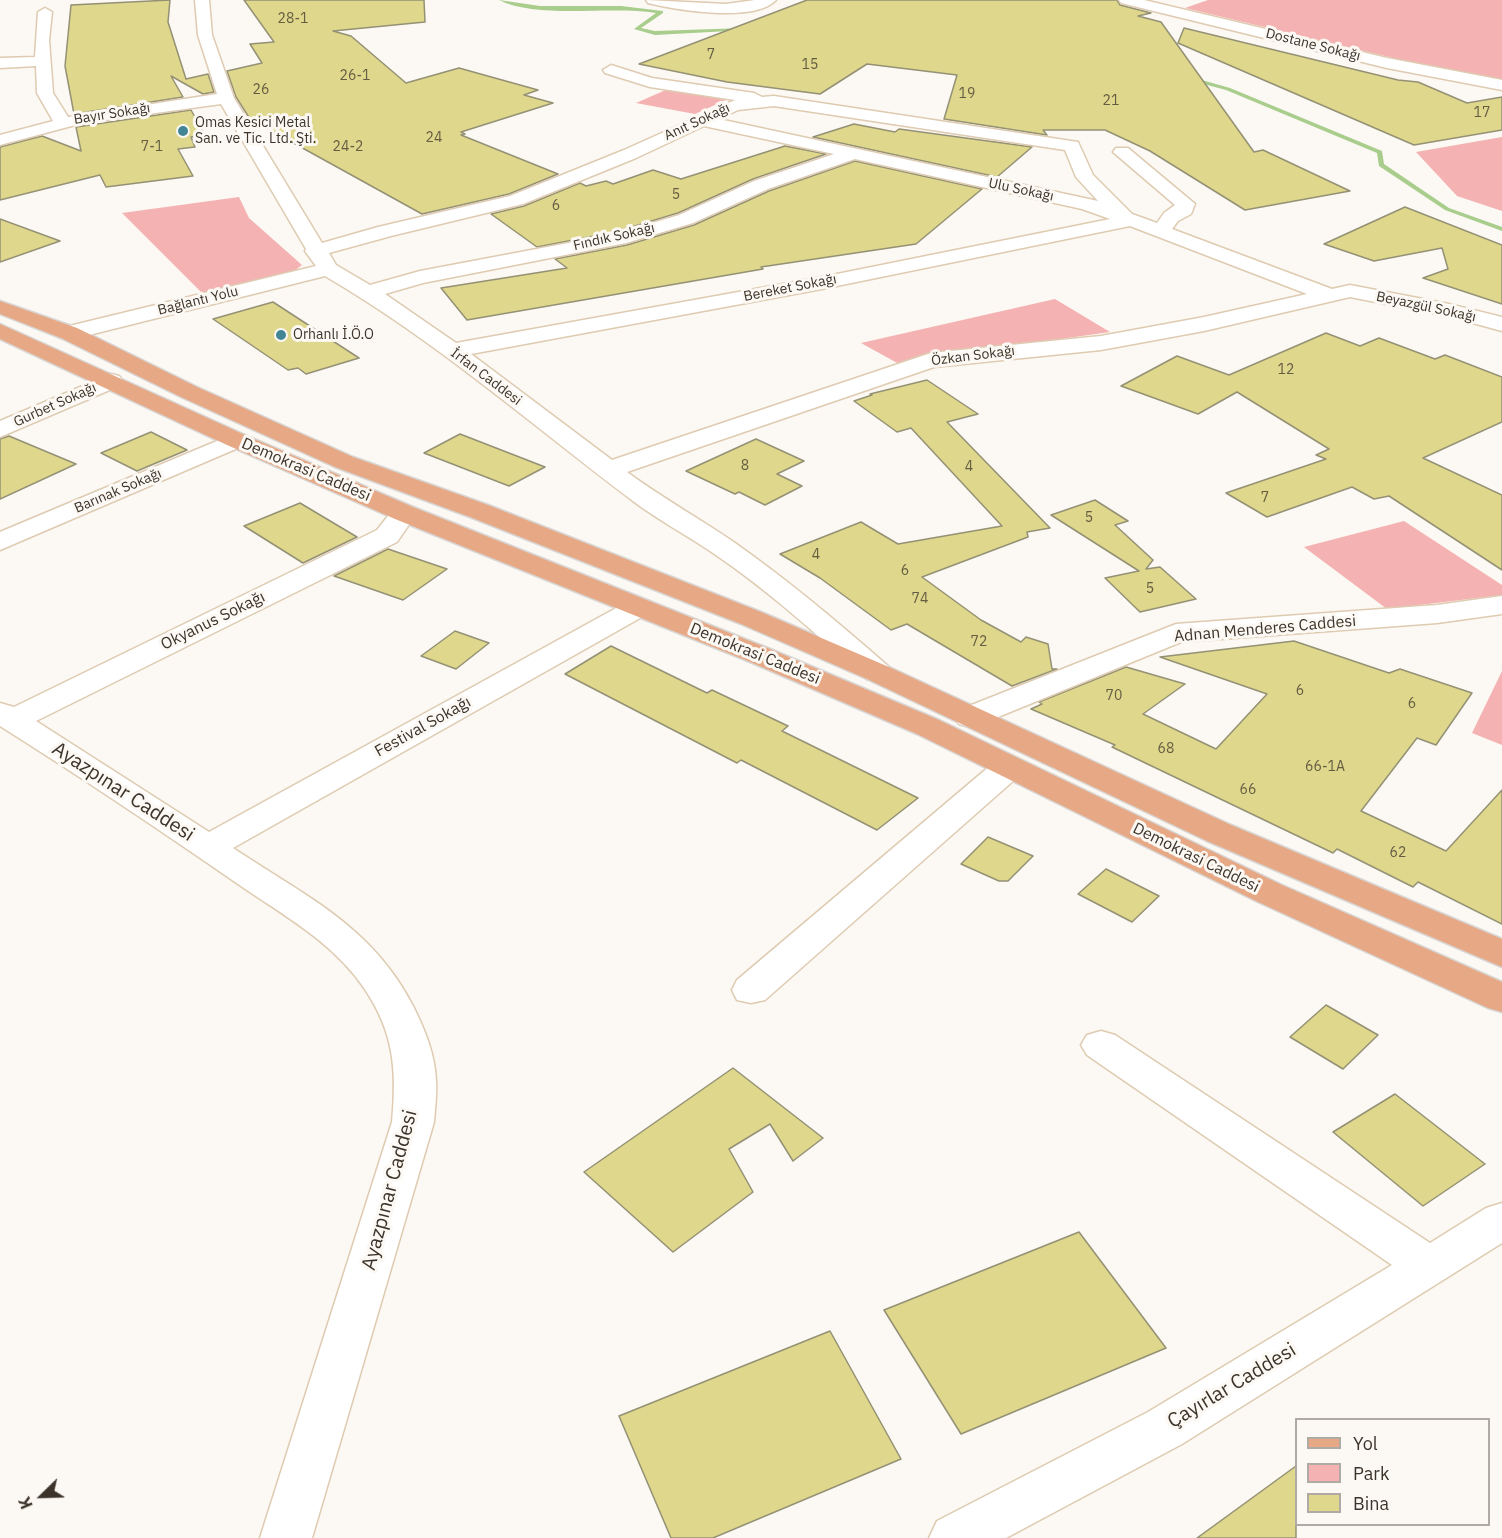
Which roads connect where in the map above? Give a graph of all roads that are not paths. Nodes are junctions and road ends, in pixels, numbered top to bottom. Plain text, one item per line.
1 (202, 0) edge
2 (653, 0) edge
3 (769, 0) edge
4 (1126, 0) edge
5 (45, 12) dead end
6 (43, 61) junction
7 (0, 63) edge
8 (611, 70) dead end
9 (1502, 85) edge
10 (226, 98) junction
11 (774, 101) junction
12 (702, 120) junction
13 (63, 123) junction
14 (0, 140) edge
15 (1122, 152) dead end
16 (852, 154) junction
17 (1128, 221) junction
18 (1160, 232) junction
19 (315, 250) junction
20 (328, 269) junction
21 (368, 292) junction
22 (1340, 293) junction
23 (1502, 324) edge
24 (2, 327) edge
25 (69, 333) junction
26 (452, 351) junction
27 (111, 381) junction
28 (0, 430) edge
29 (236, 440) junction
30 (608, 470) junction
31 (404, 513) junction
32 (0, 542) edge
33 (1502, 605) edge
34 (639, 607) junction
35 (878, 673) junction
36 (6, 716) edge
37 (970, 717) junction
38 (1009, 767) junction
39 (208, 847) junction
40 (1502, 954) edge
41 (751, 990) dead end
42 (1502, 998) edge
43 (1101, 1045) dead end
44 (1502, 1221) edge
45 (1429, 1266) junction
46 (286, 1538) edge
47 (955, 1538) edge

1 - 10 street, İrfan Caddesi
2 - 3 street
4 - 9 street, Dostane Sokağı
5 - 6 street
6 - 7 street
6 - 13 street
8 - 11 street
10 - 13 street, Bayır Sokağı
10 - 19 street, İrfan Caddesi
11 - 12 street, Anıt Sokağı
11 - 17 street, Anıt Sokağı
12 - 16 street, Ulu Sokağı
12 - 19 street, Anıt Sokağı
13 - 14 street, Bayır Sokağı
15 - 18 street
16 - 17 street, Ulu Sokağı
16 - 21 street, Fındık Sokağı
17 - 18 street, Ulu Sokağı
17 - 26 street, Bereket Sokağı
18 - 22 street, Ulu Sokağı
19 - 20 street, İrfan Caddesi
20 - 21 street, İrfan Caddesi
20 - 25 street, Bağlantı Yolu
21 - 26 street, İrfan Caddesi
22 - 23 street, Beyazgül Sokağı
22 - 30 street, Özkan Sokağı
24 - 25 main road, Demokrasi Caddesi
24 - 27 main road, Demokrasi Caddesi
25 - 35 main road, Demokrasi Caddesi
26 - 30 street, İrfan Caddesi
27 - 28 street, Gurbet Sokağı
27 - 29 main road, Demokrasi Caddesi
29 - 31 main road, Demokrasi Caddesi
29 - 32 street, Barınak Sokağı
30 - 35 street, İrfan Caddesi
31 - 34 main road, Demokrasi Caddesi
31 - 36 street, Okyanus Sokağı
33 - 37 street, Adnan Menderes Caddesi
34 - 38 main road, Demokrasi Caddesi
34 - 39 street, Festival Sokağı
35 - 37 main road, Demokrasi Caddesi
36 - 39 street, Ayazpınar Caddesi
37 - 40 main road, Demokrasi Caddesi
38 - 41 street
38 - 42 main road, Demokrasi Caddesi
39 - 46 street, Ayazpınar Caddesi
43 - 45 street
44 - 45 street, Çayırlar Caddesi
45 - 47 street, Çayırlar Caddesi

